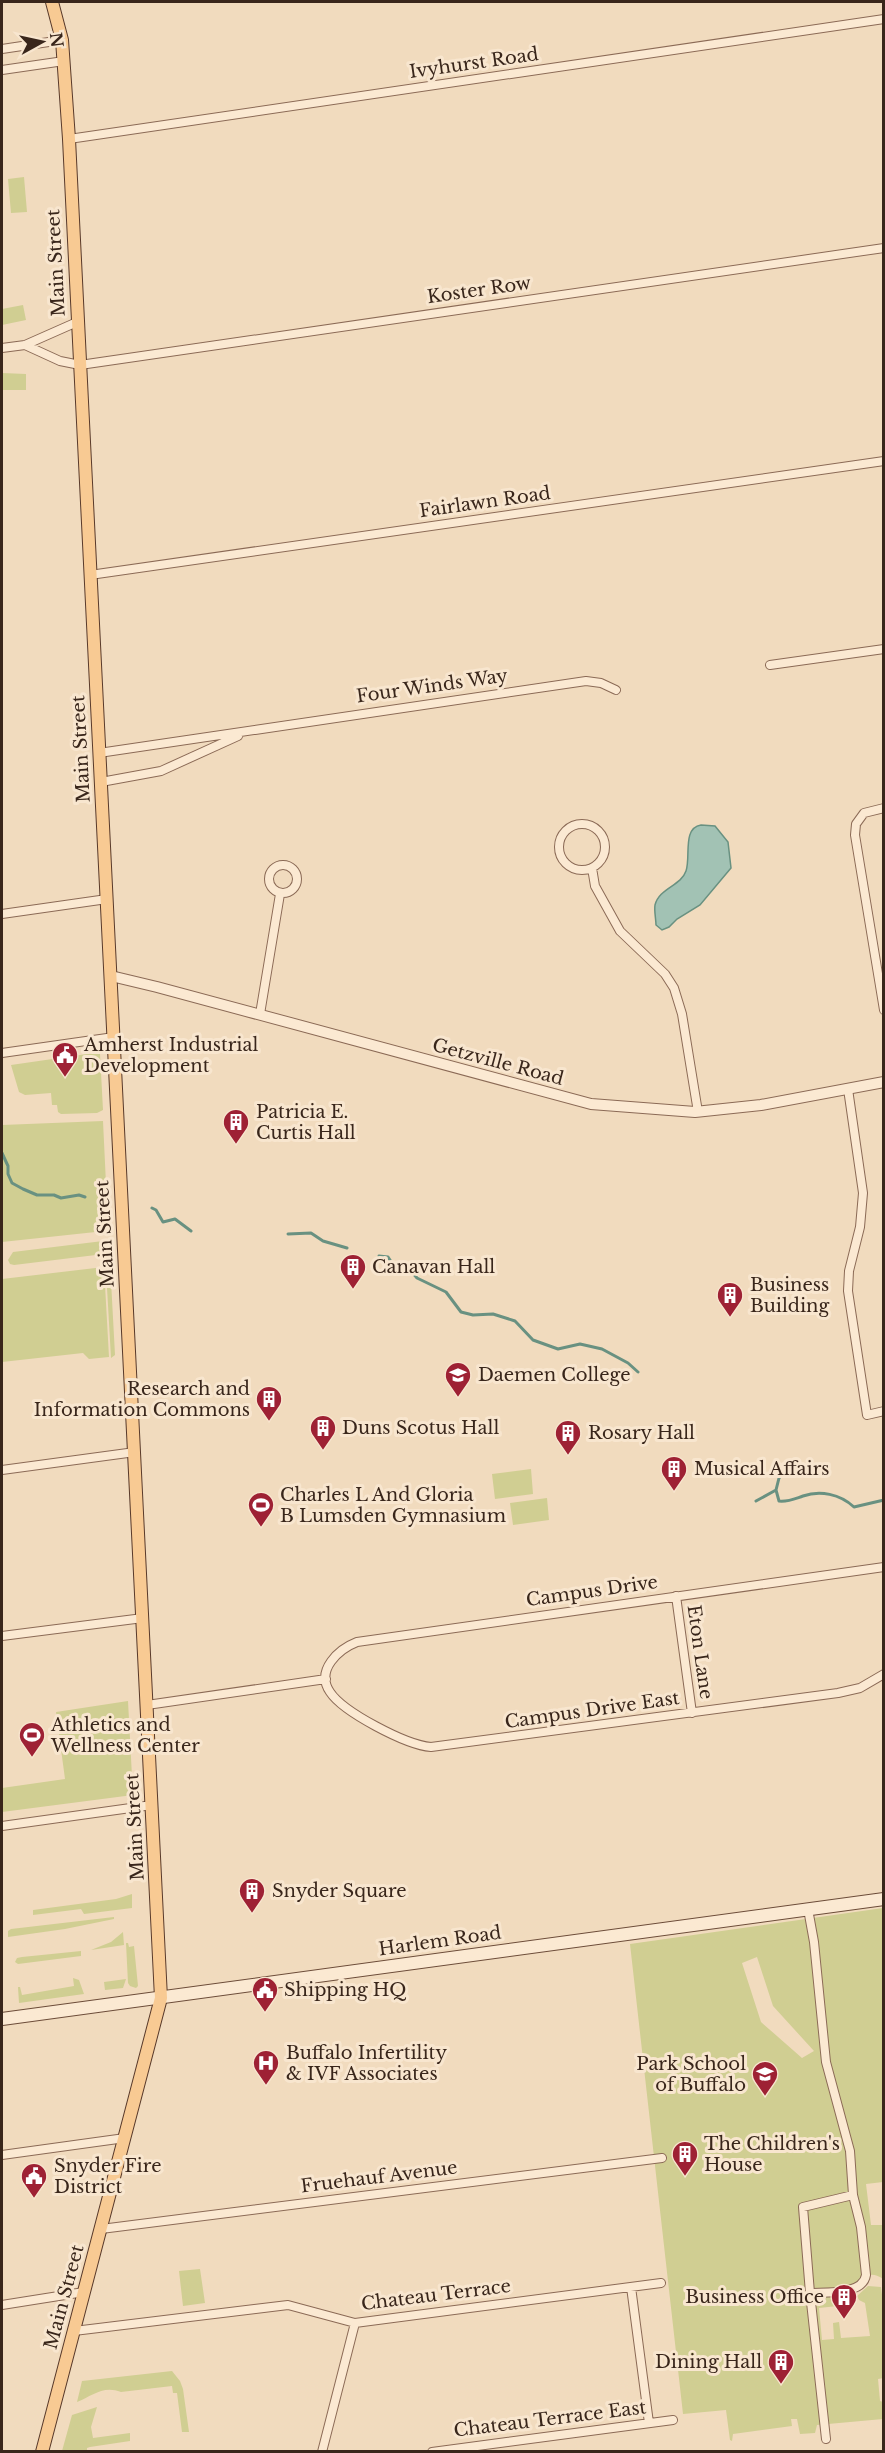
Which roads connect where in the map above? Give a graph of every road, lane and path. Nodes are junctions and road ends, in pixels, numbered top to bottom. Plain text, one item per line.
1 (52, 2) edge
2 (884, 19) edge
3 (62, 40) junction
4 (2, 49) edge
5 (64, 61) junction
6 (2, 70) edge
7 (69, 139) junction
8 (884, 248) edge
9 (77, 322) junction
10 (25, 345) junction
11 (2, 348) edge
12 (80, 365) junction
13 (884, 460) edge
14 (90, 575) junction
15 (884, 649) edge
16 (770, 665) dead end
17 (615, 690) dead end
18 (252, 730) junction
19 (99, 753) junction
20 (101, 782) junction
21 (884, 808) edge
22 (592, 868) junction
23 (280, 894) dead end
24 (107, 899) junction
25 (2, 914) edge
26 (111, 976) junction
27 (884, 1010) edge
28 (260, 1014) junction
29 (114, 1037) junction
30 (2, 1053) edge
31 (884, 1082) edge
32 (848, 1089) junction
33 (698, 1112) junction
34 (884, 1411) edge
35 (135, 1452) junction
36 (2, 1470) edge
37 (884, 1568) edge
38 (676, 1596) junction
39 (143, 1618) junction
40 (2, 1636) edge
41 (884, 1674) edge
42 (326, 1679) junction
43 (147, 1705) junction
44 (692, 1713) junction
45 (152, 1805) junction
46 (2, 1826) edge
47 (884, 1899) edge
48 (808, 1909) junction
49 (161, 1998) junction
50 (2, 2019) edge
51 (125, 2138) junction
52 (2, 2155) edge
53 (662, 2158) dead end
54 (853, 2195) junction
55 (101, 2229) junction
56 (661, 2283) dead end
57 (631, 2287) junction
58 (84, 2292) junction
59 (810, 2293) junction
60 (2, 2305) edge
61 (355, 2323) junction
62 (74, 2331) junction
63 (673, 2420) dead end
64 (649, 2423) junction
65 (826, 2439) dead end
66 (42, 2451) edge
67 (322, 2451) edge
68 (432, 2451) edge

1 - 3 main road, Main Street
2 - 7 street, Ivyhurst Road
3 - 4 street
3 - 5 main road, Main Street
5 - 6 street
5 - 7 main road, Main Street
7 - 9 main road, Main Street
8 - 12 street, Koster Row
9 - 10 street
9 - 12 main road, Main Street
10 - 11 street
10 - 12 street
12 - 14 main road, Main Street
13 - 14 street, Fairlawn Road
14 - 19 main road, Main Street
15 - 16 street
17 - 18 street, Four Winds Way
18 - 19 street, Four Winds Way
18 - 20 street, Four Winds Way
19 - 20 main road, Main Street
20 - 24 main road, Main Street
21 - 27 street
22 - 22 street
22 - 33 street
23 - 28 street
24 - 25 street
24 - 26 main road, Main Street
26 - 28 street, Getzville Road
26 - 29 main road, Main Street
28 - 33 street, Getzville Road
29 - 30 street
29 - 35 main road, Main Street
31 - 32 street, Getzville Road
32 - 33 street, Getzville Road
32 - 34 street
35 - 36 street
35 - 39 main road, Main Street
37 - 38 street, Campus Drive
38 - 42 street, Campus Drive
38 - 44 street, Eton Lane
39 - 40 street
39 - 43 main road, Main Street
41 - 44 street, Campus Drive East
42 - 43 street
42 - 44 street, Campus Drive East
43 - 45 main road, Main Street
45 - 46 street
45 - 49 main road, Main Street
47 - 48 main road, Harlem Road
48 - 49 main road, Harlem Road
48 - 54 street
49 - 50 main road, Harlem Road
49 - 51 main road, Main Street
51 - 52 street
51 - 55 main road, Main Street
53 - 55 street, Fruehauf Avenue
54 - 59 street
54 - 59 street
55 - 58 main road, Main Street
56 - 57 street, Chateau Terrace
57 - 61 street, Chateau Terrace
57 - 64 street
58 - 60 street
58 - 62 main road, Main Street
59 - 65 street
61 - 62 street, Chateau Terrace
61 - 67 street
62 - 66 main road, Main Street
63 - 64 street, Chateau Terrace East
64 - 68 street, Chateau Terrace East

